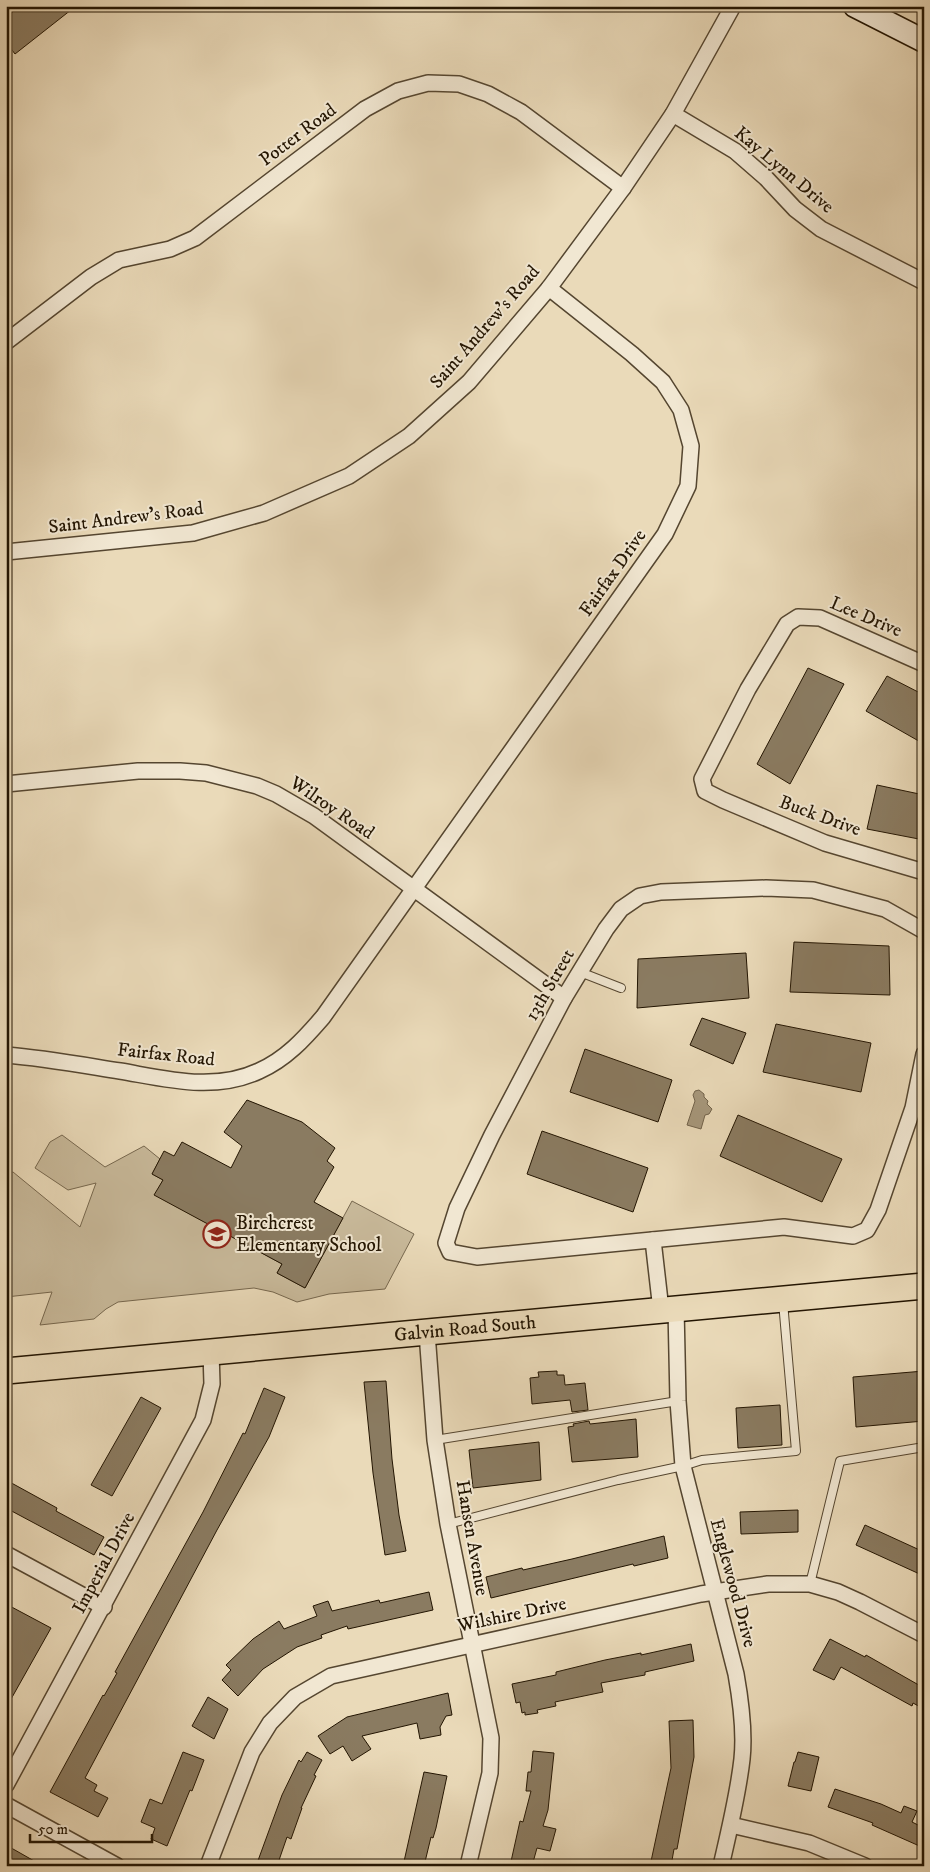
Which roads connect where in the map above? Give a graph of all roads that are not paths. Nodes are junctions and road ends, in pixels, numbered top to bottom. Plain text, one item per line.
1 (732, 6) edge
2 (855, 6) edge
3 (924, 41) edge
4 (673, 114) junction
5 (623, 188) junction
6 (924, 282) edge
7 (548, 288) junction
8 (6, 342) edge
9 (6, 552) edge
10 (924, 664) edge
11 (6, 784) edge
12 (705, 791) joint
13 (924, 872) edge
14 (414, 889) junction
15 (924, 931) edge
16 (580, 972) junction
17 (621, 988) dead end
18 (564, 998) junction
19 (924, 1054) edge
20 (6, 1055) edge
21 (653, 1240) junction
22 (924, 1286) edge
23 (782, 1298) junction
24 (668, 1309) junction
25 (427, 1333) junction
26 (211, 1352) junction
27 (6, 1370) edge
28 (678, 1401) junction
29 (436, 1440) junction
30 (924, 1447) edge
31 (683, 1466) junction
32 (448, 1524) junction
33 (6, 1554) edge
34 (810, 1584) junction
35 (714, 1591) junction
36 (104, 1607) junction
37 (924, 1636) edge
38 (471, 1645) junction
39 (6, 1785) edge
40 (6, 1806) edge
41 (730, 1825) junction
42 (117, 1866) edge
43 (208, 1866) edge
44 (468, 1866) edge
45 (721, 1866) edge
46 (865, 1866) edge

1 - 4 street, Saint Andrew's Road
2 - 3 main road
4 - 5 street, Saint Andrew's Road
4 - 6 street, Kay Lynn Drive
5 - 7 street, Saint Andrew's Road
5 - 8 street, Potter Road
7 - 9 street, Saint Andrew's Road
7 - 14 street, Fairfax Drive
10 - 12 street, Lee Drive
11 - 14 street, Wilroy Road
12 - 13 street, Buck Drive
14 - 18 street, Wilroy Road
14 - 20 street, Fairfax Road
15 - 16 street, 13th Street
16 - 17 lane
16 - 18 street, 13th Street
18 - 21 street, 13th Street
19 - 21 street
21 - 24 street, Englewood Drive
22 - 23 main road, Galvin Road South
23 - 24 main road, Galvin Road South
23 - 31 lane
24 - 25 main road, Galvin Road South
24 - 28 street, Englewood Drive
25 - 26 main road, Galvin Road South
25 - 29 street, Hansen Avenue
26 - 27 main road, Galvin Road South
26 - 36 street, Imperial Drive
28 - 29 lane
28 - 31 street, Englewood Drive
29 - 32 street, Hansen Avenue
30 - 34 lane
31 - 32 lane
31 - 35 street, Englewood Drive
32 - 38 street, Hansen Avenue
33 - 36 street
34 - 35 street, Wilshire Drive
34 - 37 street, Wilshire Drive
35 - 38 street, Wilshire Drive
35 - 41 street, Englewood Drive
36 - 39 street, Imperial Drive
38 - 43 street, Wilshire Drive
38 - 44 street, Hansen Avenue
40 - 42 street
41 - 45 street, Englewood Drive
41 - 46 street

